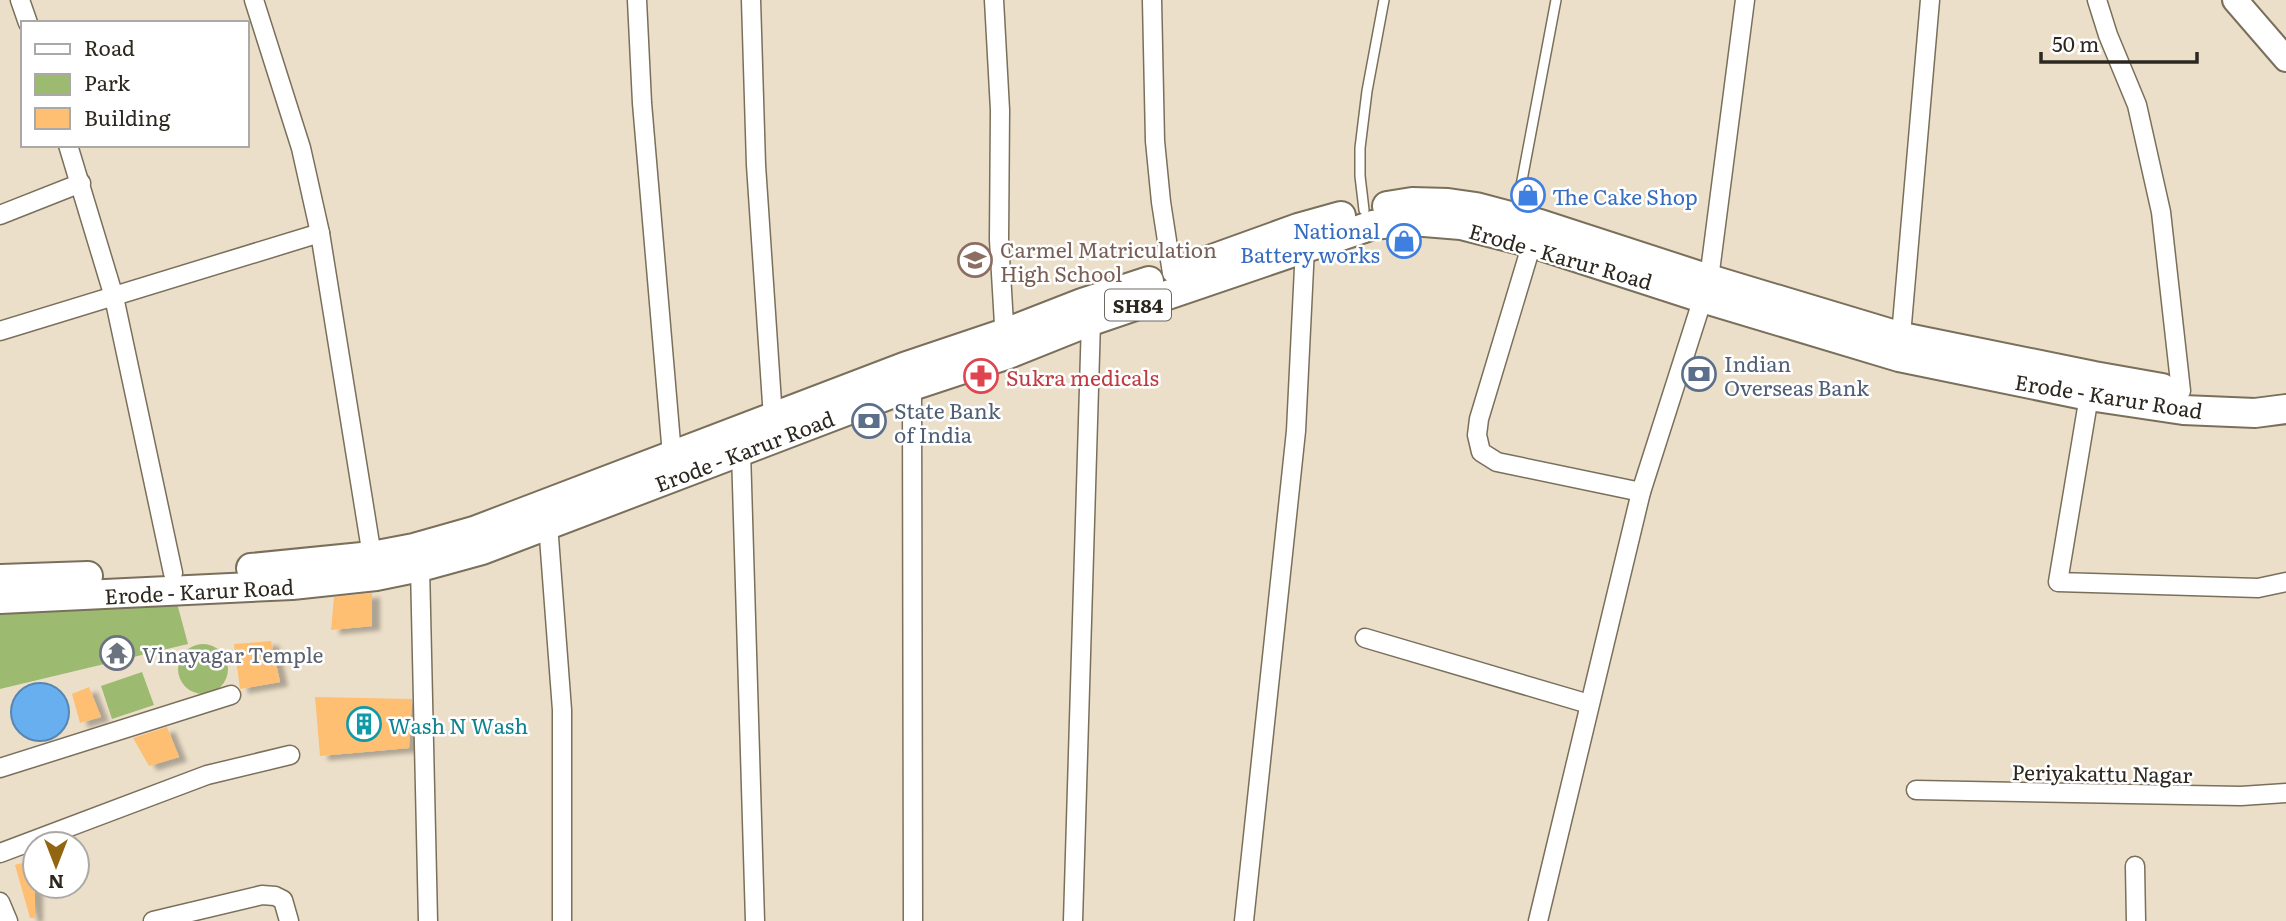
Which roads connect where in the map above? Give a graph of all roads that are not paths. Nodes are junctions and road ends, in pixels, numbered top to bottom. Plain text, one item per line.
1 (20, 0) edge
2 (254, 0) edge
3 (637, 0) edge
4 (751, 0) edge
5 (994, 0) edge
6 (1152, 0) edge
7 (1384, 0) edge
8 (1556, 0) edge
9 (1745, 0) edge
10 (1930, 0) edge
11 (2097, 0) edge
12 (2239, 0) edge
13 (26, 21) edge
14 (2286, 59) edge
15 (69, 147) edge
16 (81, 183) junction
17 (1364, 210) junction
18 (0, 215) edge
19 (1515, 218) junction
20 (320, 233) junction
21 (1532, 243) junction
22 (1306, 247) junction
23 (1172, 273) junction
24 (1705, 289) junction
25 (114, 298) junction
26 (1091, 321) junction
27 (0, 331) edge
28 (1006, 344) junction
29 (1900, 347) junction
30 (912, 386) junction
31 (2180, 391) junction
32 (2286, 391) edge
33 (2089, 396) junction
34 (2286, 409) edge
35 (773, 418) junction
36 (740, 451) junction
37 (673, 455) junction
38 (1641, 492) junction
39 (548, 524) junction
40 (372, 556) junction
41 (420, 567) junction
42 (173, 573) junction
43 (0, 579) edge
44 (2286, 582) edge
45 (0, 599) edge
46 (1365, 638) dead end
47 (231, 695) dead end
48 (1590, 704) junction
49 (290, 755) dead end
50 (0, 768) edge
51 (1916, 790) dead end
52 (2286, 793) edge
53 (0, 853) edge
54 (2135, 866) dead end
55 (0, 902) edge
56 (8, 921) edge
57 (153, 921) edge
58 (289, 921) edge
59 (428, 921) edge
60 (562, 921) edge
61 (755, 921) edge
62 (913, 921) edge
63 (1073, 921) edge
64 (1244, 921) edge
65 (1538, 921) edge
66 (2136, 921) edge

1 - 13 street
2 - 20 street
3 - 37 street
4 - 35 street
5 - 28 street
6 - 23 street
7 - 17 lane
8 - 19 lane
9 - 24 street
10 - 29 street
11 - 31 street
12 - 14 street
15 - 16 street
16 - 18 street
16 - 25 street
17 - 19 main road, Erode - Karur Road / SH84
17 - 23 main road, Erode - Karur Road / SH84
19 - 24 main road, Erode - Karur Road / SH84
20 - 25 street
20 - 40 street
21 - 22 main road, Erode - Karur Road / SH84
21 - 24 main road, Erode - Karur Road / SH84
21 - 38 street
22 - 26 main road, Erode - Karur Road / SH84
22 - 64 street
23 - 28 main road, Erode - Karur Road / SH84
24 - 29 main road, Erode - Karur Road / SH84
24 - 38 street
25 - 27 street
25 - 42 street
26 - 28 main road, Erode - Karur Road / SH84
26 - 63 street
28 - 30 main road, Erode - Karur Road / SH84
28 - 35 main road, Erode - Karur Road / SH84
29 - 31 main road, Erode - Karur Road / SH84
29 - 33 main road, Erode - Karur Road / SH84
30 - 36 main road, Erode - Karur Road / SH84
30 - 62 street
31 - 32 main road, Erode - Karur Road / SH84
33 - 34 main road, Erode - Karur Road / SH84
33 - 44 street
35 - 37 main road, Erode - Karur Road / SH84
36 - 39 main road, Erode - Karur Road / SH84
36 - 61 street
37 - 40 main road, Erode - Karur Road / SH84
38 - 48 street
39 - 41 main road, Erode - Karur Road / SH84
39 - 60 street
40 - 42 main road, Erode - Karur Road / SH84
41 - 45 main road, Erode - Karur Road / SH84
41 - 59 street
42 - 43 main road, Erode - Karur Road / SH84
46 - 48 street
47 - 50 street
48 - 65 street
49 - 53 street
51 - 52 street, Periyakattu Nagar
54 - 66 street
55 - 56 street
57 - 58 street

